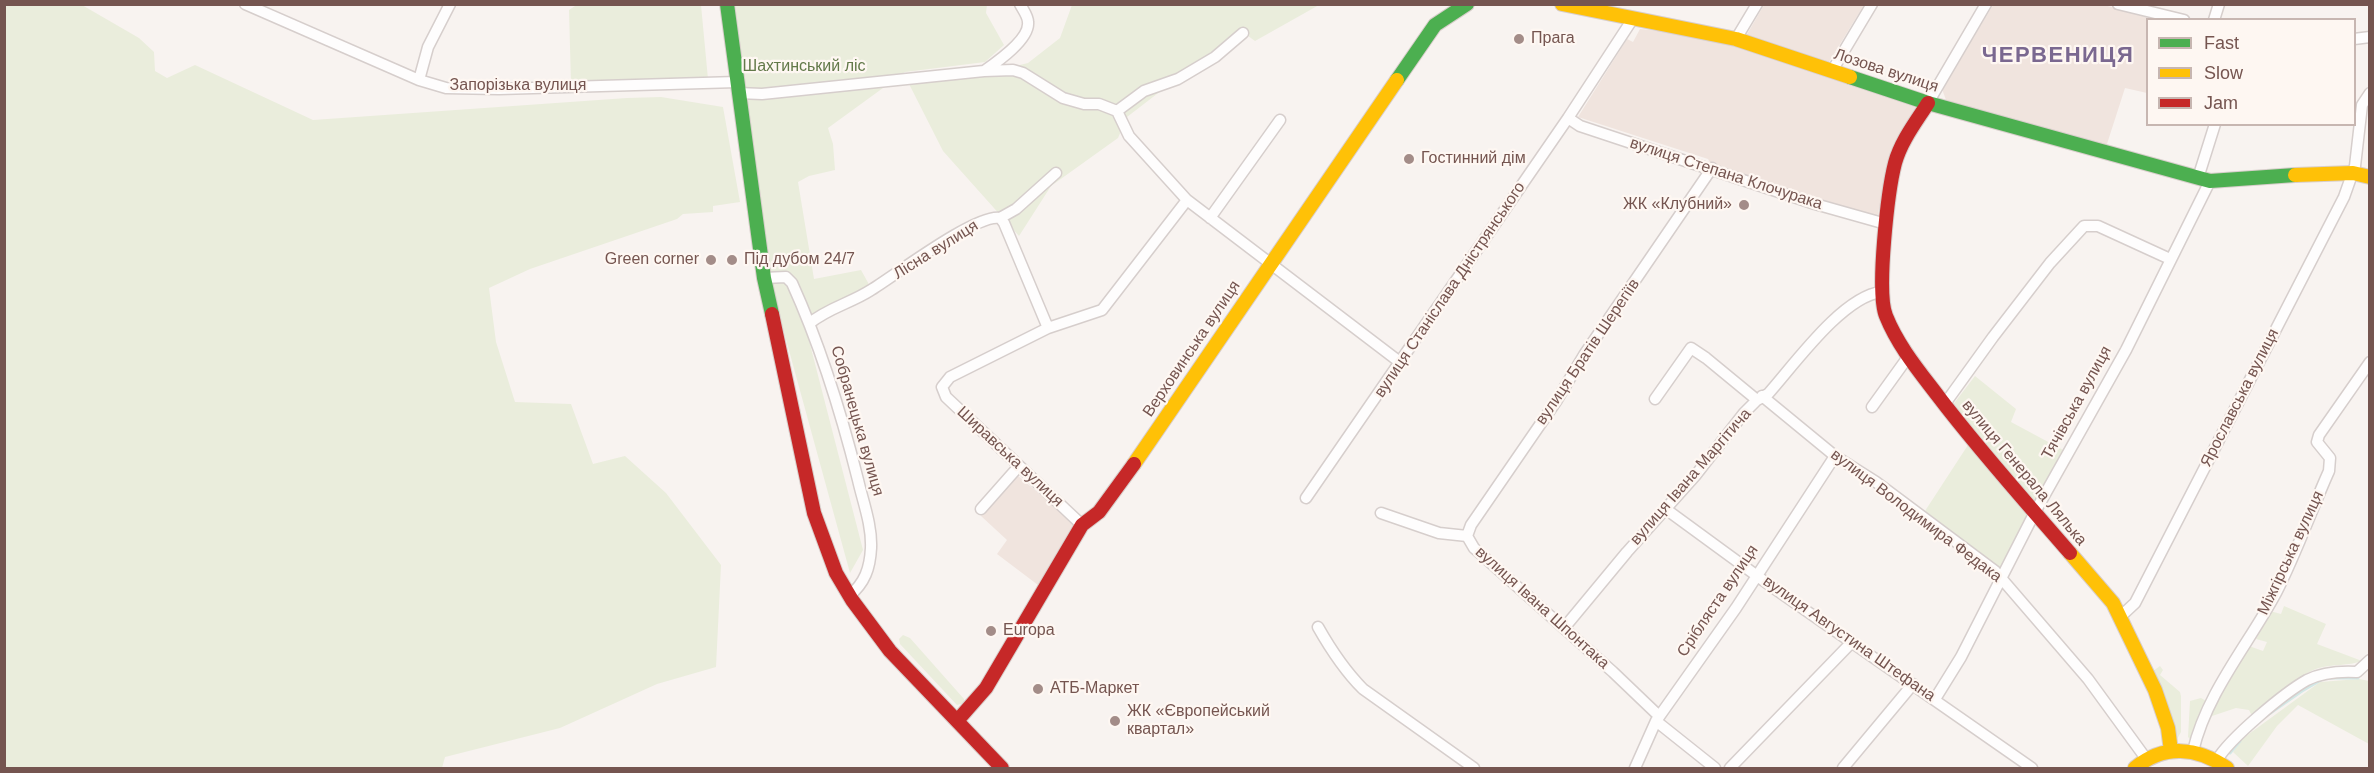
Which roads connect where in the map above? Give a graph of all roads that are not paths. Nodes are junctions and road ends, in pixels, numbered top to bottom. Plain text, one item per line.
1 (245, 4) edge
2 (450, 4) edge
3 (727, 4) edge
4 (1020, 4) edge
5 (1467, 4) edge
6 (1562, 4) edge
7 (1757, 4) edge
8 (1872, 4) edge
9 (1986, 4) edge
10 (2118, 4) edge
11 (2176, 18) edge
12 (1632, 20) junction
13 (1243, 33) dead end
14 (1736, 39) junction
15 (1006, 56) junction
16 (1013, 70) junction
17 (984, 71) junction
18 (1832, 71) junction
19 (418, 80) junction
20 (738, 87) junction
21 (2370, 93) edge
22 (1928, 103) junction
23 (1117, 111) junction
24 (1568, 118) junction
25 (1280, 120) dead end
26 (2215, 126) edge
27 (1712, 168) junction
28 (1056, 173) dead end
29 (2353, 174) junction
30 (2370, 177) edge
31 (2204, 180) junction
32 (1186, 200) junction
33 (1000, 218) junction
34 (1210, 218) junction
35 (1886, 224) junction
36 (2170, 258) junction
37 (1271, 262) junction
38 (764, 278) junction
39 (1881, 292) junction
40 (810, 323) junction
41 (1048, 328) junction
42 (1908, 357) junction
43 (2370, 362) edge
44 (1401, 363) junction
45 (1760, 398) junction
46 (1655, 399) dead end
47 (1944, 405) junction
48 (1872, 406) dead end
49 (1835, 456) junction
50 (1018, 466) junction
51 (1306, 498) dead end
52 (981, 509) dead end
53 (1667, 510) junction
54 (2035, 512) junction
55 (1381, 513) dead end
56 (1082, 525) junction
57 (1467, 536) junction
58 (1758, 574) junction
59 (2001, 578) junction
60 (849, 596) junction
61 (2120, 616) junction
62 (1318, 627) dead end
63 (1564, 628) junction
64 (1852, 642) junction
65 (2370, 660) edge
66 (2357, 672) junction
67 (2370, 676) edge
68 (1913, 684) junction
69 (1935, 699) junction
70 (1658, 719) junction
71 (957, 721) junction
72 (2171, 751) junction
73 (2193, 751) junction
74 (2141, 764) edge
75 (2222, 764) edge
76 (1002, 768) edge
77 (1474, 768) edge
78 (1635, 768) edge
79 (1715, 768) edge
80 (1730, 768) edge
81 (1843, 768) edge
82 (2032, 768) edge

1 - 19 street, Запорізька вулиця
2 - 19 street
3 - 20 street
4 - 15 street
5 - 37 street, Верховинська вулиця
6 - 12 street, Лозова вулиця
7 - 14 street
8 - 18 street
9 - 22 street
10 - 11 street
12 - 14 street, Лозова вулиця
12 - 24 street, вулиця Станіслава Дністрянського
13 - 23 street
14 - 18 street, Лозова вулиця
15 - 16 street
15 - 17 street
16 - 17 street, Запорізька вулиця
16 - 23 street
17 - 20 street, Запорізька вулиця
18 - 22 street, Лозова вулиця
19 - 20 street, Запорізька вулиця
20 - 38 street
21 - 29 street, Ярославська вулиця
22 - 31 street, Лозова вулиця
22 - 35 street
23 - 32 street
24 - 27 street, вулиця Степана Клочурака
24 - 44 street, вулиця Станіслава Дністрянського
25 - 34 street
26 - 31 street, Тячівська вулиця
27 - 35 street, вулиця Степана Клочурака
27 - 57 street, вулиця Братів Шерегіїв
28 - 33 street, Лісна вулиця
29 - 30 street, Лозова вулиця
29 - 31 street, Лозова вулиця
29 - 61 street, Ярославська вулиця
31 - 36 street, Тячівська вулиця
32 - 34 street
32 - 41 street
33 - 40 street, Лісна вулиця
33 - 41 street
34 - 37 street
35 - 39 street
36 - 47 street, вулиця Генерала Лялька
36 - 54 street, Тячівська вулиця
37 - 44 street
37 - 56 street, Верховинська вулиця
38 - 40 street, Собранецька вулиця
38 - 60 street
39 - 42 street
39 - 45 street, вулиця Івана Маргітича
40 - 60 street, Собранецька вулиця
41 - 50 street, Ширавська вулиця
42 - 47 street
42 - 48 street
43 - 73 street, Міжгірська вулиця
44 - 51 street, вулиця Станіслава Дністрянського
45 - 46 street, вулиця Володимира Федака
45 - 49 street, вулиця Володимира Федака
45 - 53 street, вулиця Івана Маргітича
47 - 54 street, вулиця Генерала Лялька
49 - 58 street, Срібляста вулиця
49 - 59 street, вулиця Володимира Федака
50 - 52 street
50 - 56 street, Ширавська вулиця
53 - 58 street, вулиця Августина Штефана
53 - 63 street, вулиця Івана Маргітича
54 - 59 street, Тячівська вулиця
54 - 61 street, вулиця Генерала Лялька
55 - 57 street, вулиця Івана Шпонтака
56 - 71 street, Верховинська вулиця
57 - 63 street, вулиця Івана Шпонтака
58 - 64 street, вулиця Августина Штефана
58 - 70 street, Срібляста вулиця
59 - 69 street, Тячівська вулиця
59 - 74 street, вулиця Володимира Федака
60 - 71 street
61 - 72 street, вулиця Генерала Лялька
62 - 77 street
63 - 70 street, вулиця Івана Шпонтака
64 - 68 street, вулиця Августина Штефана
64 - 80 street
65 - 66 street
66 - 67 street
66 - 75 street
68 - 69 street, вулиця Августина Штефана
68 - 81 street
69 - 82 street, вулиця Августина Штефана
70 - 78 street, Срібляста вулиця
70 - 79 street, вулиця Івана Шпонтака
71 - 76 street
72 - 73 street
72 - 74 street
73 - 75 street

